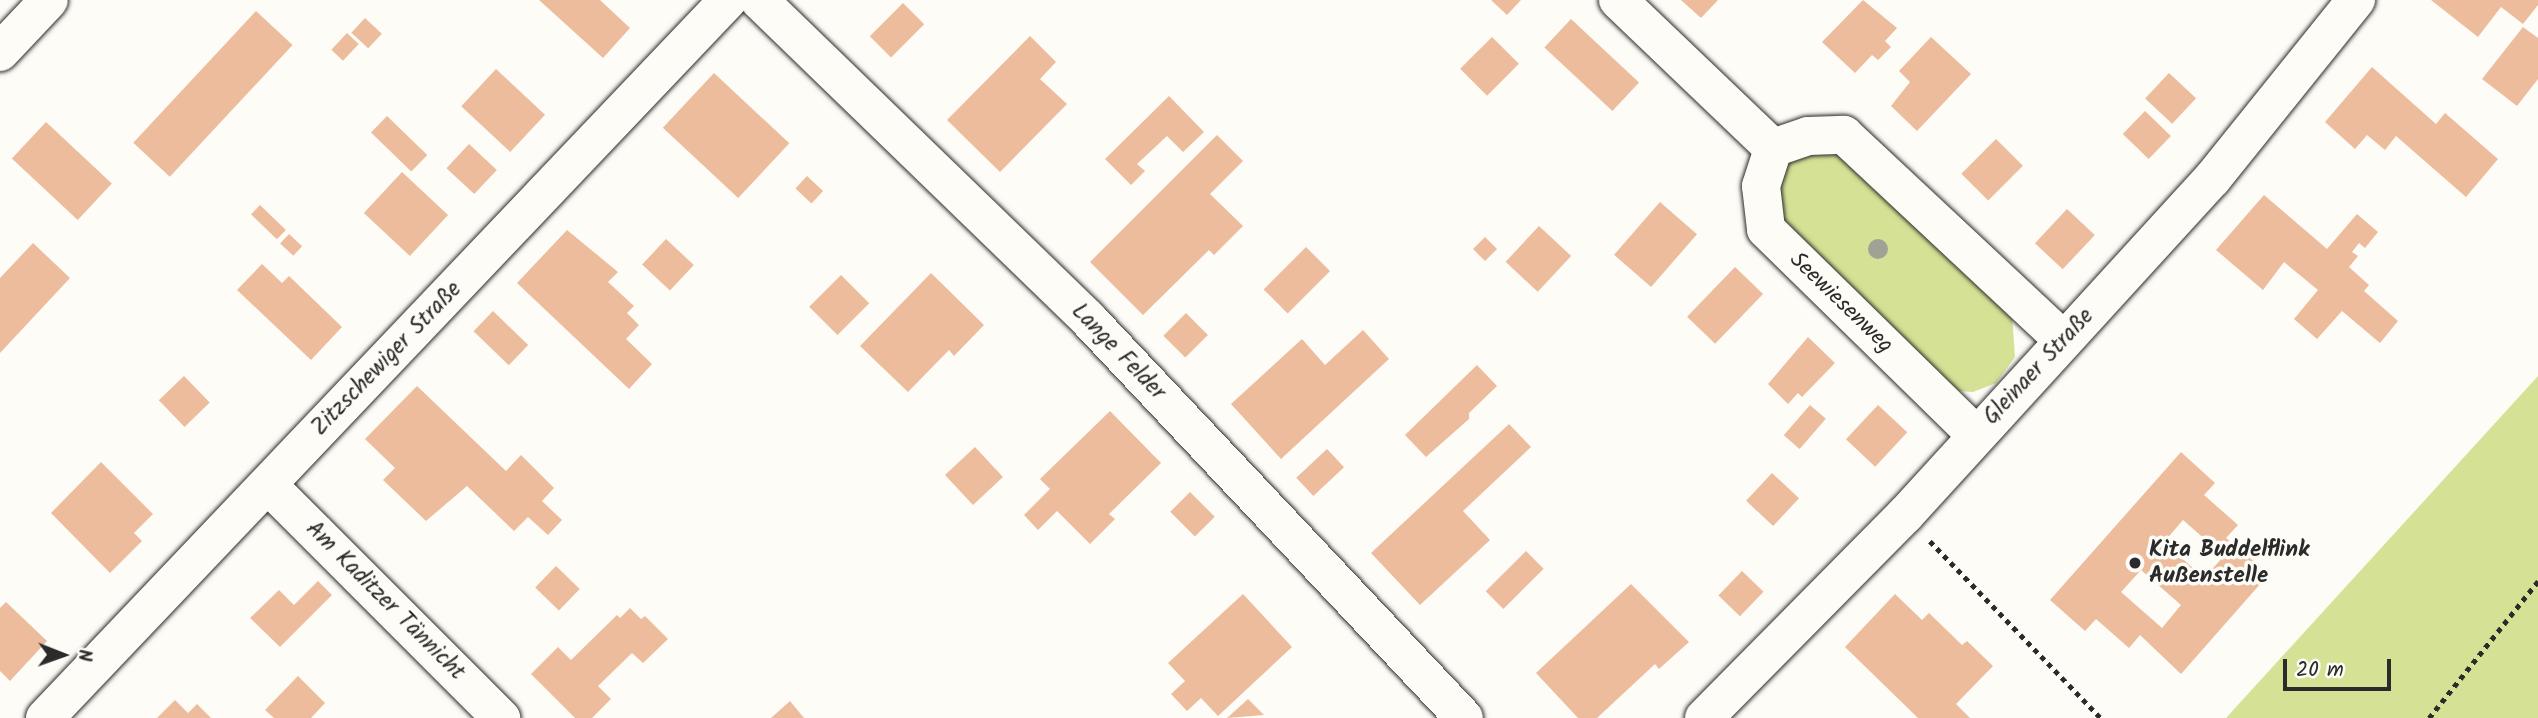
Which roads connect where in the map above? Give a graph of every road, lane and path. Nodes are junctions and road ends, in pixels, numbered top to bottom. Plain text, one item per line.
1 (49, 0) edge
2 (728, 0) edge
3 (759, 0) edge
4 (1618, 0) edge
5 (2356, 0) edge
6 (0, 52) edge
7 (1773, 148) junction
8 (2063, 340) junction
9 (1976, 435) junction
10 (268, 485) junction
11 (1905, 515) junction
12 (2538, 581) edge
13 (45, 718) edge
14 (501, 718) edge
15 (1464, 718) edge
16 (1704, 718) edge
17 (2101, 718) edge
18 (2429, 718) edge

1 - 6 street
2 - 10 street, Zitzschewiger Straße
3 - 15 street, Lange Felder
4 - 7 street
5 - 8 street, Gleinaer Straße
7 - 8 street
7 - 9 street, Seewiesenweg
8 - 9 street, Gleinaer Straße
9 - 11 street, Gleinaer Straße
10 - 13 street, Zitzschewiger Straße
10 - 14 street, Am Kaditzer Tännicht
11 - 16 street, Gleinaer Straße
11 - 17 path
12 - 18 path

